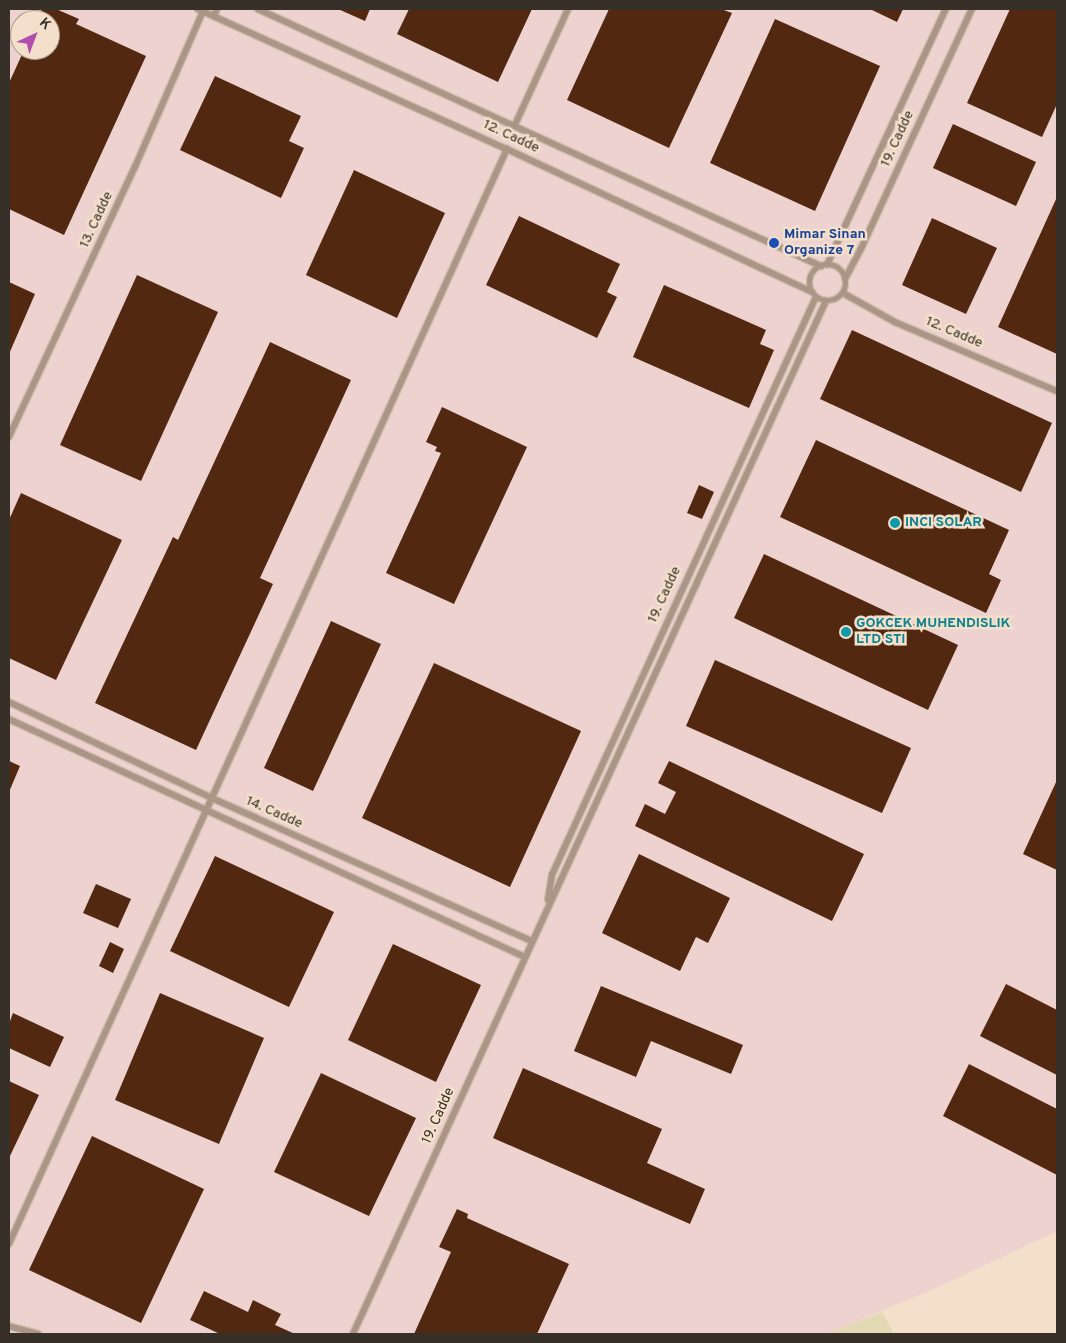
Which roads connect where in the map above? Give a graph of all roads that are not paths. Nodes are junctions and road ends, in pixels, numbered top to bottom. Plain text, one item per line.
1 (217, 9) edge
2 (258, 9) edge
3 (568, 9) edge
4 (946, 9) edge
5 (972, 9) edge
6 (200, 10) edge
7 (214, 16) junction
8 (515, 125) junction
9 (507, 149) junction
10 (824, 266) junction
11 (845, 280) junction
12 (843, 293) junction
13 (814, 294) junction
14 (826, 301) junction
15 (1057, 391) edge
16 (9, 437) edge
17 (9, 702) edge
18 (9, 719) edge
19 (212, 798) junction
20 (206, 811) junction
21 (547, 907) junction
22 (532, 941) junction
23 (525, 957) junction
24 (9, 1244) edge
25 (9, 1326) edge
26 (38, 1334) edge
27 (353, 1334) edge

1 - 7 lane
2 - 8 lane, 12. Cadde
3 - 8 lane
4 - 10 lane, 19. Cadde
5 - 11 lane, 19. Cadde
6 - 7 lane, 12. Cadde
6 - 16 lane, 13. Cadde
7 - 9 lane, 12. Cadde
8 - 10 lane, 12. Cadde
9 - 13 lane, 12. Cadde
9 - 19 lane
10 - 11 lane
10 - 13 lane
11 - 12 lane
12 - 14 lane
12 - 15 lane, 12. Cadde
13 - 14 lane
13 - 21 lane, 19. Cadde
14 - 21 lane, 19. Cadde
17 - 19 lane, 14. Cadde
18 - 20 lane
19 - 20 lane
19 - 22 lane, 14. Cadde
20 - 23 lane
20 - 24 lane
21 - 22 lane, 19. Cadde
22 - 23 lane, 19. Cadde
23 - 27 lane, 19. Cadde
25 - 26 lane

